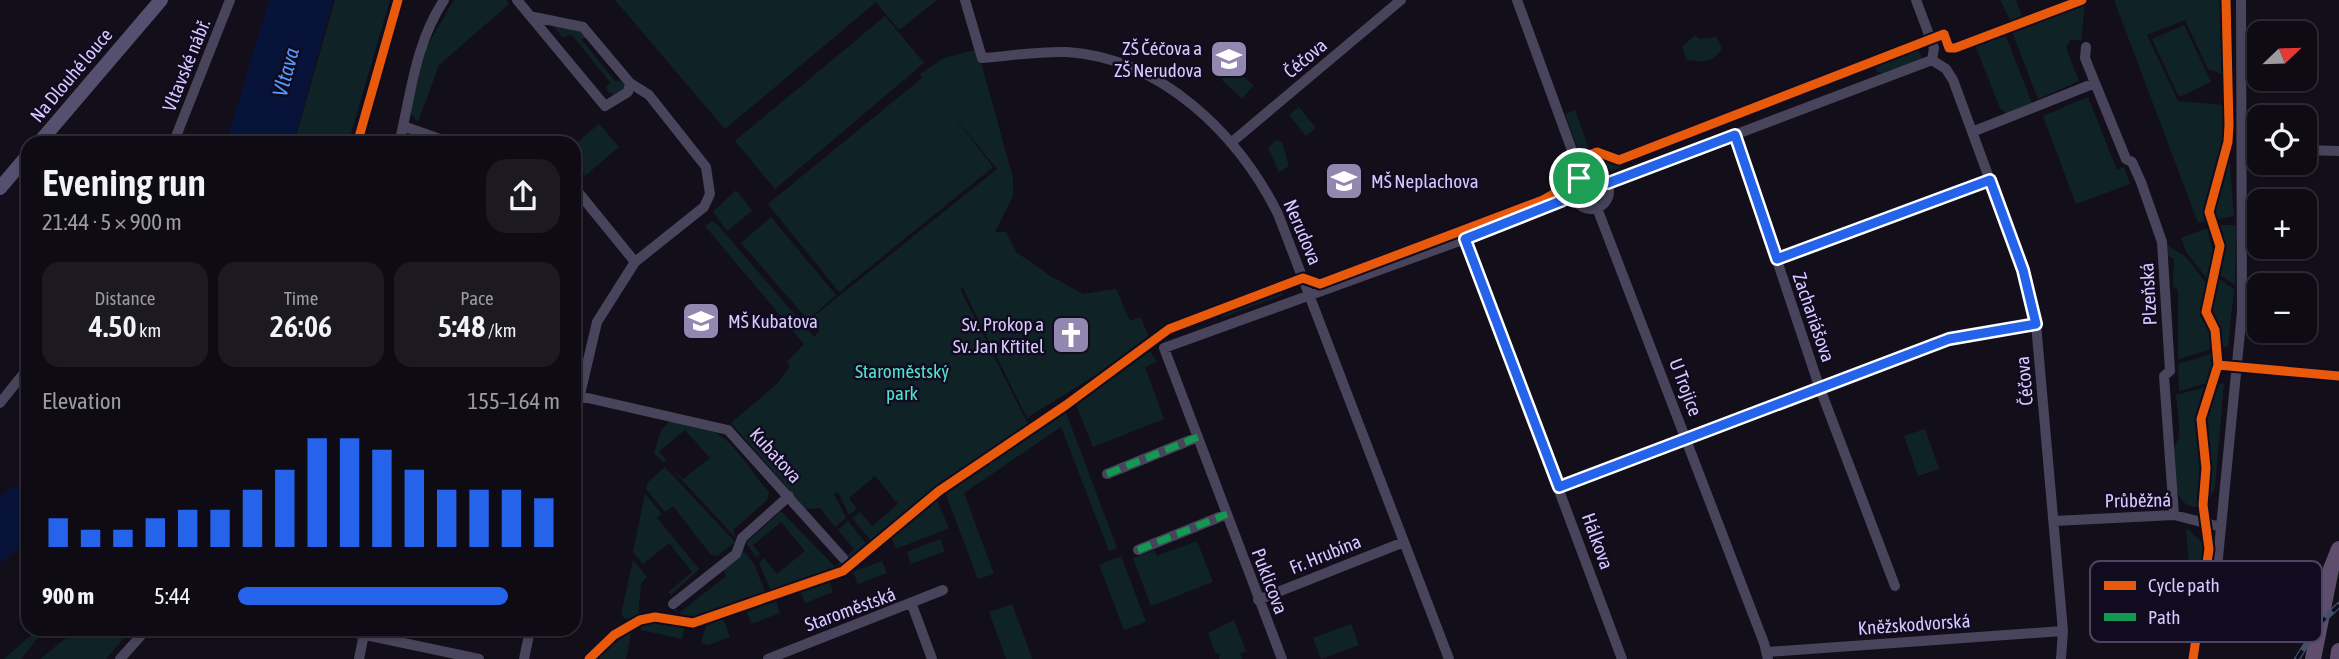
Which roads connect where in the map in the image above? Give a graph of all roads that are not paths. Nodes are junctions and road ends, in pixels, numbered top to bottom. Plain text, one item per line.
1 (161, 0) edge
2 (230, 0) edge
3 (444, 0) edge
4 (517, 0) edge
5 (965, 0) edge
6 (1401, 0) edge
7 (1517, 0) edge
8 (1916, 0) edge
9 (2082, 0) edge
10 (2241, 0) edge
11 (2062, 8) dead end
12 (534, 17) junction
13 (2086, 47) dead end
14 (1932, 61) junction
15 (630, 83) junction
16 (2095, 83) junction
17 (404, 126) junction
18 (1972, 132) junction
19 (1735, 135) junction
20 (45, 136) edge
21 (176, 136) edge
22 (401, 136) edge
23 (432, 136) edge
24 (1232, 142) junction
25 (2242, 150) junction
26 (2247, 150) edge
27 (2317, 150) edge
28 (2339, 151) edge
29 (21, 163) edge
30 (1581, 175) junction
31 (1990, 180) junction
32 (1608, 183) junction
33 (0, 188) edge
34 (1574, 194) junction
35 (581, 196) edge
36 (1597, 208) junction
37 (1465, 239) junction
38 (1777, 259) junction
39 (635, 262) junction
40 (1309, 293) junction
41 (2036, 324) junction
42 (21, 377) edge
43 (1819, 386) junction
44 (581, 388) edge
45 (581, 396) edge
46 (0, 403) edge
47 (1198, 438) junction
48 (1686, 438) junction
49 (1107, 474) dead end
50 (1559, 487) junction
51 (789, 496) junction
52 (1227, 514) junction
53 (2174, 516) junction
54 (2054, 521) junction
55 (2221, 527) junction
56 (1404, 542) junction
57 (2339, 549) edge
58 (1138, 550) dead end
59 (843, 558) dead end
60 (2218, 561) edge
61 (1895, 586) dead end
62 (943, 590) dead end
63 (1258, 600) junction
64 (673, 604) dead end
65 (912, 605) junction
66 (2322, 614) edge
67 (2063, 631) junction
68 (141, 636) edge
69 (365, 636) edge
70 (374, 636) edge
71 (529, 636) edge
72 (2339, 651) edge
73 (1767, 656) edge
74 (120, 659) edge
75 (359, 659) edge
76 (479, 659) edge
77 (524, 659) edge
78 (768, 659) edge
79 (932, 659) edge
80 (1282, 659) edge
81 (1449, 659) edge
82 (1622, 659) edge
83 (2061, 659) edge
84 (2338, 659) edge

1 - 20 main road, Na Dlouhé louce
2 - 21 street, Vltavské nábř.
3 - 17 street
4 - 12 street
5 - 24 street, Nerudova
6 - 24 street, Čéčova
7 - 30 street
8 - 14 street
9 - 11 street
10 - 25 street
12 - 15 street
12 - 15 street
13 - 16 street, Plzeňská
14 - 18 street, Čéčova
14 - 19 street
15 - 39 street
16 - 18 street
16 - 53 street, Plzeňská
17 - 22 street
17 - 23 street
18 - 31 street, Čéčova
19 - 32 street
19 - 38 street, Zachariášova
24 - 40 street, Nerudova
25 - 26 street
25 - 55 street
27 - 28 street
29 - 33 main road
30 - 32 street
30 - 34 street
31 - 38 street
31 - 41 street, Čéčova
32 - 36 street
34 - 36 street
34 - 37 street
35 - 39 street
36 - 48 street, U Trojice
37 - 40 street
37 - 50 street, Hálkova
38 - 43 street, Zachariášova
39 - 44 street
40 - 47 street, Puklicova
40 - 56 street, Nerudova
41 - 43 street
41 - 54 street, Čéčova
42 - 46 street
43 - 48 street
43 - 61 street, Zachariášova
45 - 51 street, Kubatova
47 - 49 street
47 - 52 street, Puklicova
48 - 50 street
48 - 73 street, U Trojice
50 - 82 street, Hálkova
51 - 59 street, Kubatova
51 - 64 street
52 - 58 street
52 - 63 street, Puklicova
53 - 54 street, Průběžná
53 - 55 street, Průběžná
54 - 67 street, Čéčova
55 - 60 street
56 - 63 street, Fr. Hrubína
56 - 81 street, Nerudova
57 - 66 main road
62 - 65 street, Staroměstská
63 - 80 street, Puklicova
65 - 78 street, Staroměstská
65 - 79 street
67 - 73 street, Kněžskodvorská
67 - 83 street, Čéčova
68 - 74 street
69 - 75 street
70 - 76 street
71 - 77 street
72 - 84 main road

